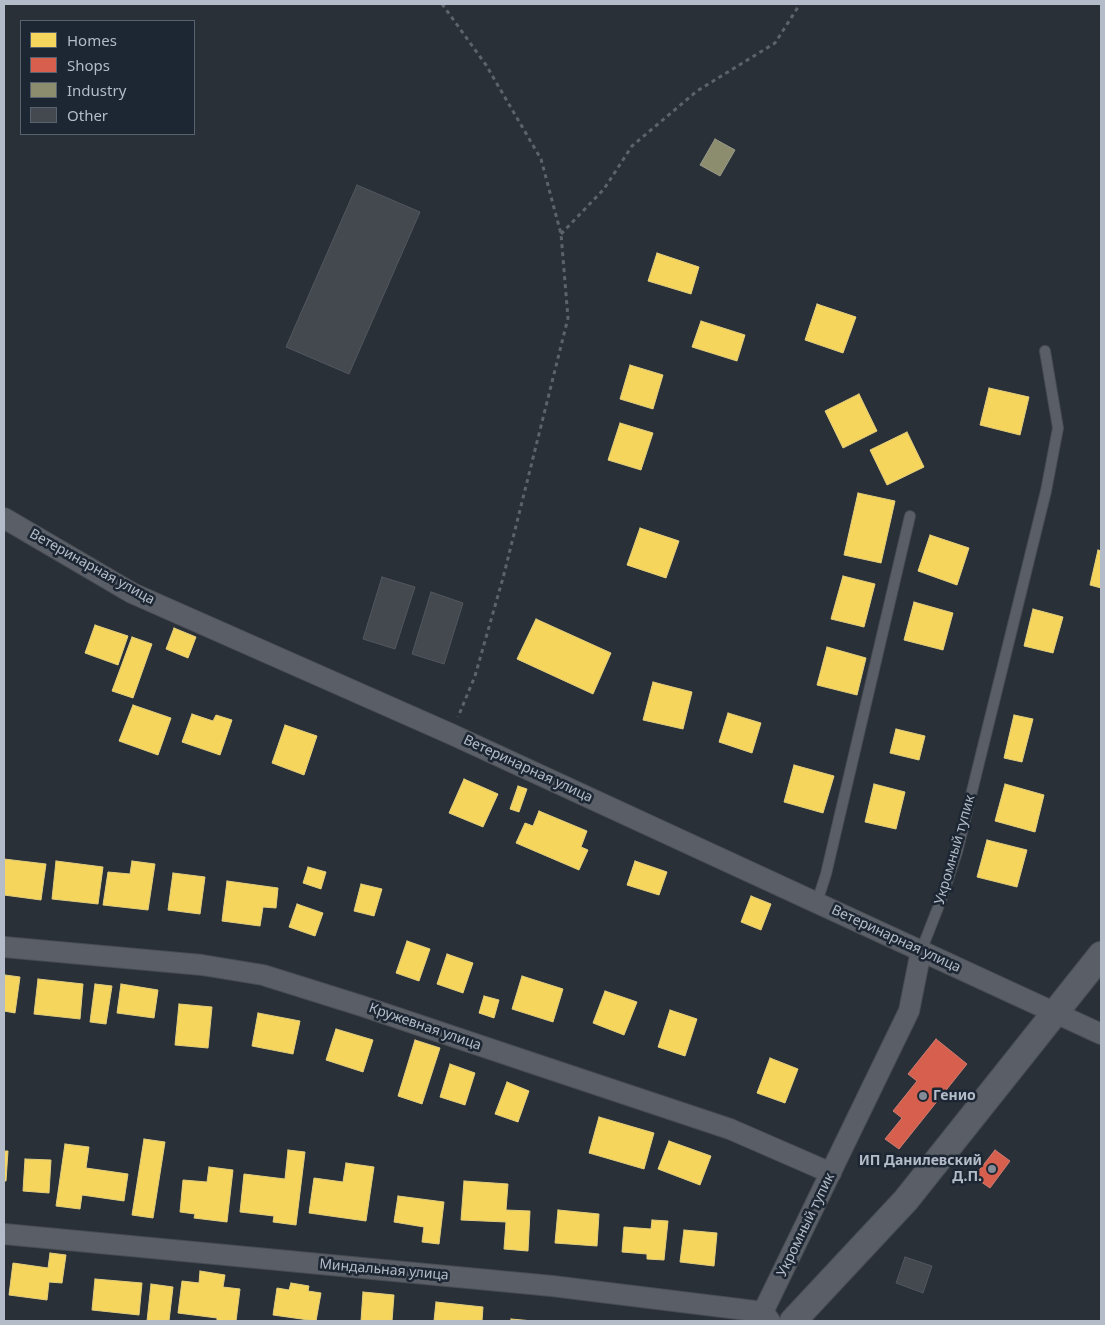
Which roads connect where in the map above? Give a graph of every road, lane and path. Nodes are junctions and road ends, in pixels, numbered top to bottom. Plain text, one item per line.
1 (442, 4) edge
2 (800, 4) edge
3 (561, 234) junction
4 (1045, 350) dead end
5 (910, 516) dead end
6 (4, 518) edge
7 (451, 734) junction
8 (817, 902) junction
9 (4, 947) edge
10 (921, 951) junction
11 (1101, 955) edge
12 (1056, 1013) junction
13 (1101, 1034) edge
14 (831, 1173) junction
15 (4, 1234) edge
16 (767, 1317) edge
17 (793, 1321) edge

1 - 3 path
2 - 3 path
3 - 7 path
4 - 10 lane, Укромный тупик
5 - 8 lane
6 - 7 street, Ветеринарная улица
7 - 8 street, Ветеринарная улица
8 - 10 street, Ветеринарная улица
9 - 14 street, Кружевная улица
10 - 12 street, Ветеринарная улица
10 - 14 street, Укромный тупик
11 - 12 street
12 - 13 street, Ветеринарная улица
12 - 17 street
14 - 16 street, Укромный тупик
15 - 16 street, Миндальная улица

